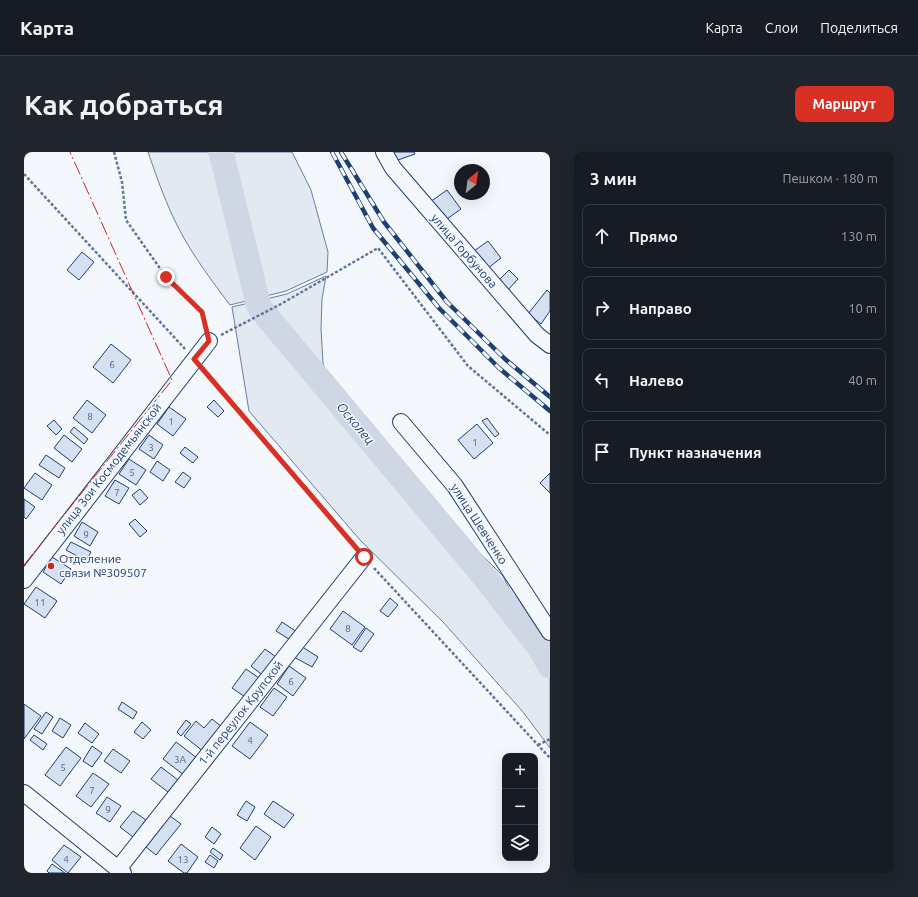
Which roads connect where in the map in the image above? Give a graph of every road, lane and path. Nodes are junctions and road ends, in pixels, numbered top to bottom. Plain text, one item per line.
1 (114, 152) edge
2 (384, 152) edge
3 (24, 174) edge
4 (209, 341) junction
5 (550, 345) edge
6 (194, 359) junction
7 (401, 422) dead end
8 (550, 435) edge
9 (364, 557) junction
10 (24, 580) edge
11 (550, 632) edge
12 (550, 738) edge
13 (538, 745) junction
14 (550, 758) edge
15 (24, 793) edge
16 (121, 871) edge

1 - 4 path
2 - 5 street, улица Горбунова
3 - 6 path
4 - 6 street, улица Зои Космодемьянской
4 - 8 path
6 - 9 path
6 - 10 street, улица Зои Космодемьянской
7 - 11 street, улица Шевченко
9 - 13 path
9 - 16 street, 1-й переулок Крупской
12 - 13 path
13 - 14 path
15 - 16 street

